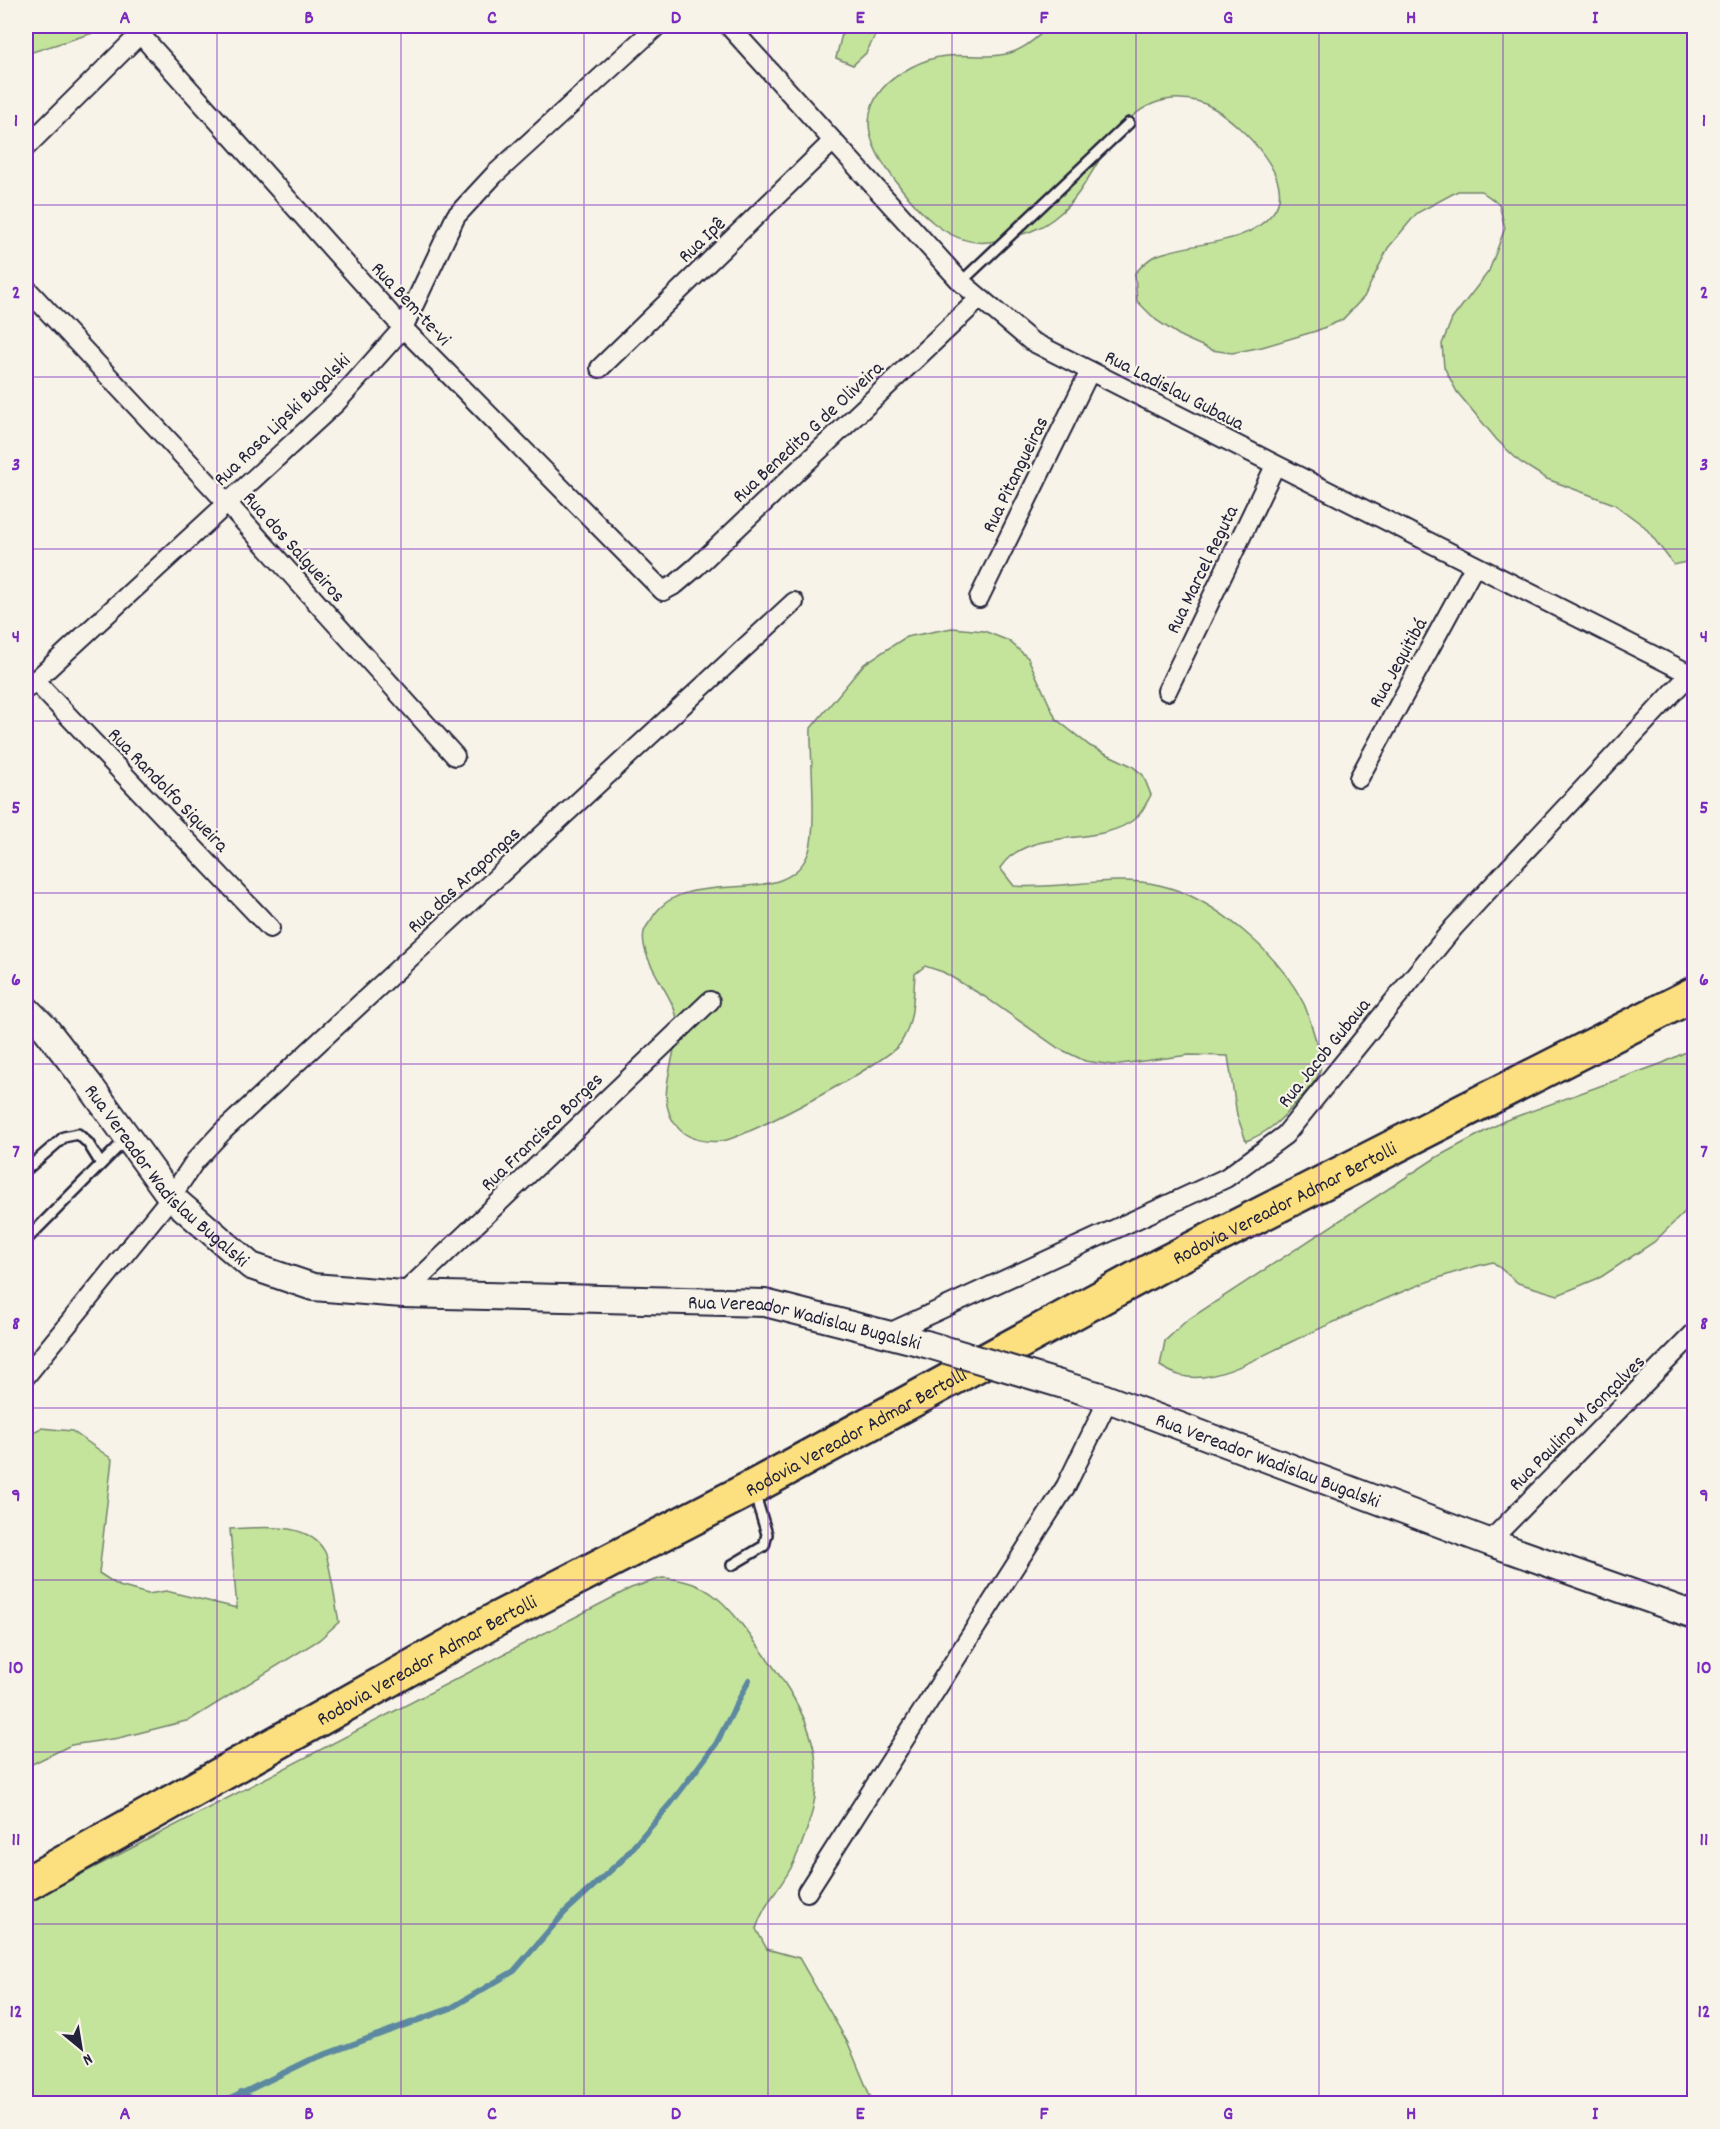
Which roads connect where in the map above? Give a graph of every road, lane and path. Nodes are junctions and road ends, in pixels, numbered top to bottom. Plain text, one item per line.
1 (657, 26) edge
2 (729, 26) edge
3 (144, 30) edge
4 (1129, 123) dead end
5 (833, 141) junction
6 (26, 147) edge
7 (961, 282) junction
8 (26, 288) edge
9 (979, 299) junction
10 (403, 328) junction
11 (600, 368) dead end
12 (1090, 371) junction
13 (1275, 466) junction
14 (227, 503) junction
15 (1474, 567) junction
16 (663, 591) joint
17 (979, 598) dead end
18 (794, 602) dead end
19 (1692, 672) edge
20 (30, 685) edge
21 (1167, 691) dead end
22 (455, 756) dead end
23 (1359, 778) dead end
24 (270, 928) dead end
25 (1695, 994) edge
26 (710, 1001) dead end
27 (26, 1009) edge
28 (127, 1138) junction
29 (101, 1164) junction
30 (26, 1170) edge
31 (171, 1197) junction
32 (26, 1240) edge
33 (403, 1294) junction
34 (889, 1333) junction
35 (1695, 1333) edge
36 (26, 1376) edge
37 (1103, 1397) junction
38 (753, 1487) junction
39 (1489, 1542) junction
40 (732, 1565) dead end
41 (1695, 1615) edge
42 (26, 1884) edge
43 (807, 1892) dead end

1 - 10 street, Rua Rosa Lipski Bugalski
2 - 5 street, Rua Ladislau Gubaua
3 - 6 street
3 - 10 street, Rua Bem-te-vi
4 - 7 lane
5 - 7 street, Rua Ladislau Gubaua
5 - 11 street, Rua Ipê
7 - 9 street, Rua Ladislau Gubaua
8 - 14 street, Rua dos Salgueiros
9 - 12 street, Rua Ladislau Gubaua
9 - 16 street, Rua Benedito G de Oliveira
10 - 14 street, Rua Rosa Lipski Bugalski
10 - 16 street, Rua Bem-te-vi
12 - 13 street, Rua Ladislau Gubaua
12 - 17 street, Rua Pitangueiras
13 - 15 street, Rua Ladislau Gubaua
13 - 21 street, Rua Marcel Reguta
14 - 20 street, Rua Rosa Lipski Bugalski
14 - 22 street, Rua dos Salgueiros
15 - 19 street, Rua Ladislau Gubaua
15 - 23 street, Rua Jequitibá
18 - 31 street, Rua das Arapongas
19 - 34 street, Rua Jacob Gubaua
20 - 24 street, Rua Randolfo Siqueira
25 - 38 highway, Rodovia Vereador Admar Bertolli
26 - 33 street, Rua Francisco Borges
27 - 28 main road, Rua Vereador Wadislau Bugalski
28 - 29 lane
28 - 31 main road, Rua Vereador Wadislau Bugalski
29 - 30 lane
29 - 32 lane
31 - 33 main road, Rua Vereador Wadislau Bugalski
31 - 36 street, Rua das Arapongas
33 - 34 main road, Rua Vereador Wadislau Bugalski
34 - 37 main road, Rua Vereador Wadislau Bugalski, bridge
35 - 39 street, Rua Paulino M Gonçalves
37 - 39 main road, Rua Vereador Wadislau Bugalski
37 - 43 street
38 - 40 lane
38 - 42 highway, Rodovia Vereador Admar Bertolli
39 - 41 main road, Rua Vereador Wadislau Bugalski

